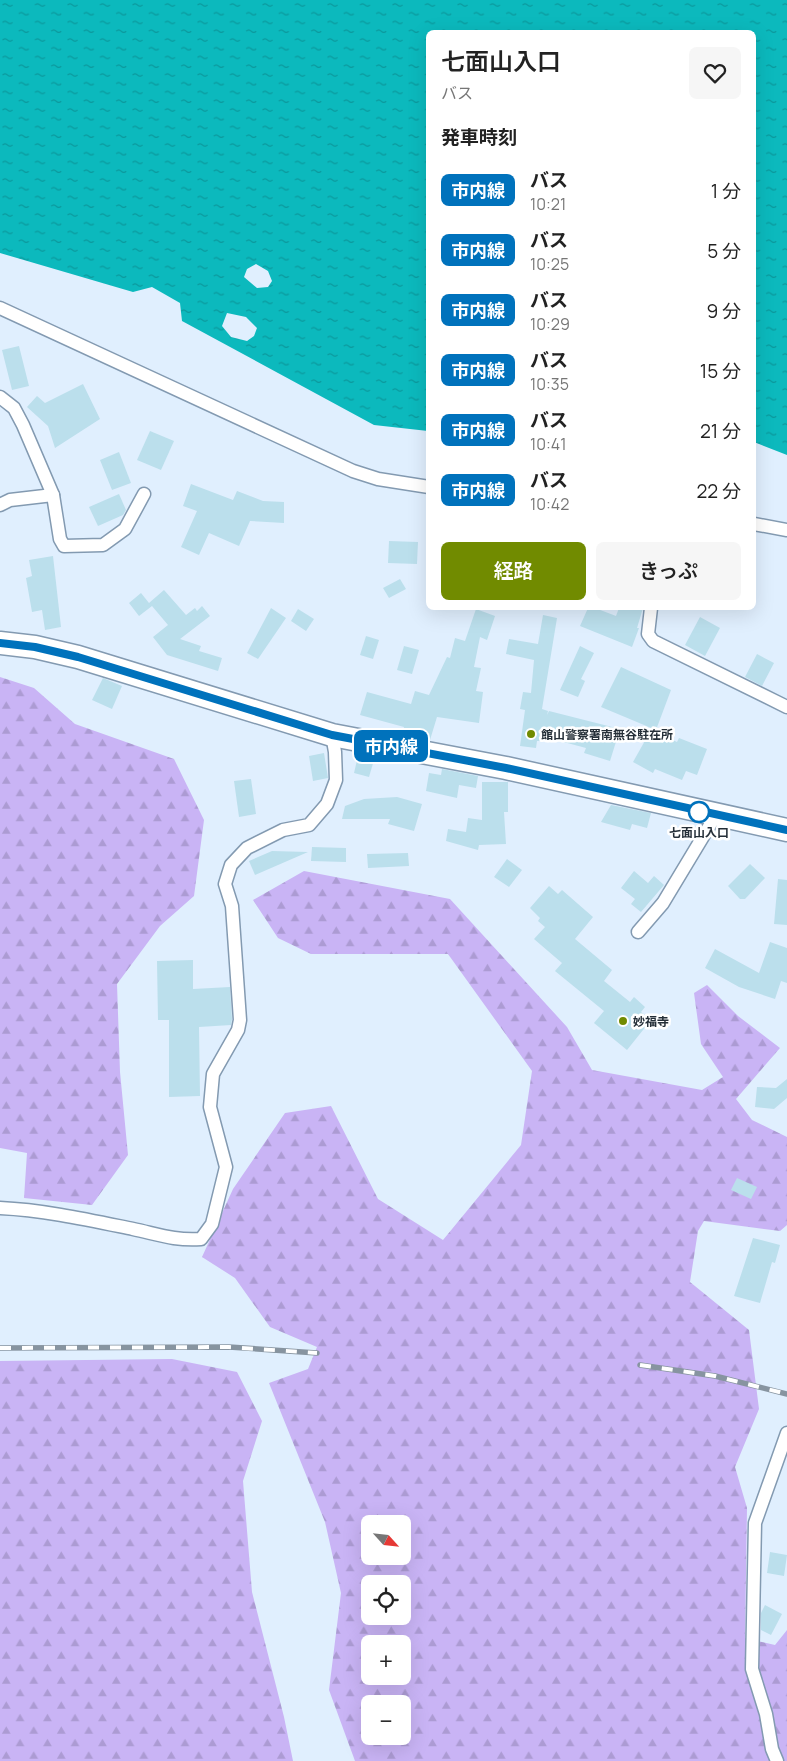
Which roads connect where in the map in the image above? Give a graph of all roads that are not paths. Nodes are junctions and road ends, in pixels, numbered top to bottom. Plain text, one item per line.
1 (0, 308) edge
2 (0, 396) edge
3 (426, 486) edge
4 (53, 494) junction
5 (144, 494) dead end
6 (0, 505) edge
7 (756, 524) edge
8 (787, 530) edge
9 (651, 610) edge
10 (1, 638) edge
11 (787, 707) edge
12 (332, 735) junction
13 (716, 815) junction
14 (787, 830) edge
15 (638, 932) dead end
16 (0, 1208) edge
17 (787, 1433) edge
18 (777, 1761) edge

1 - 3 street
2 - 4 street
4 - 5 street
4 - 6 street
7 - 8 street
9 - 11 street
10 - 12 highway
12 - 13 highway
12 - 16 street
13 - 14 highway
13 - 15 street
17 - 18 street

